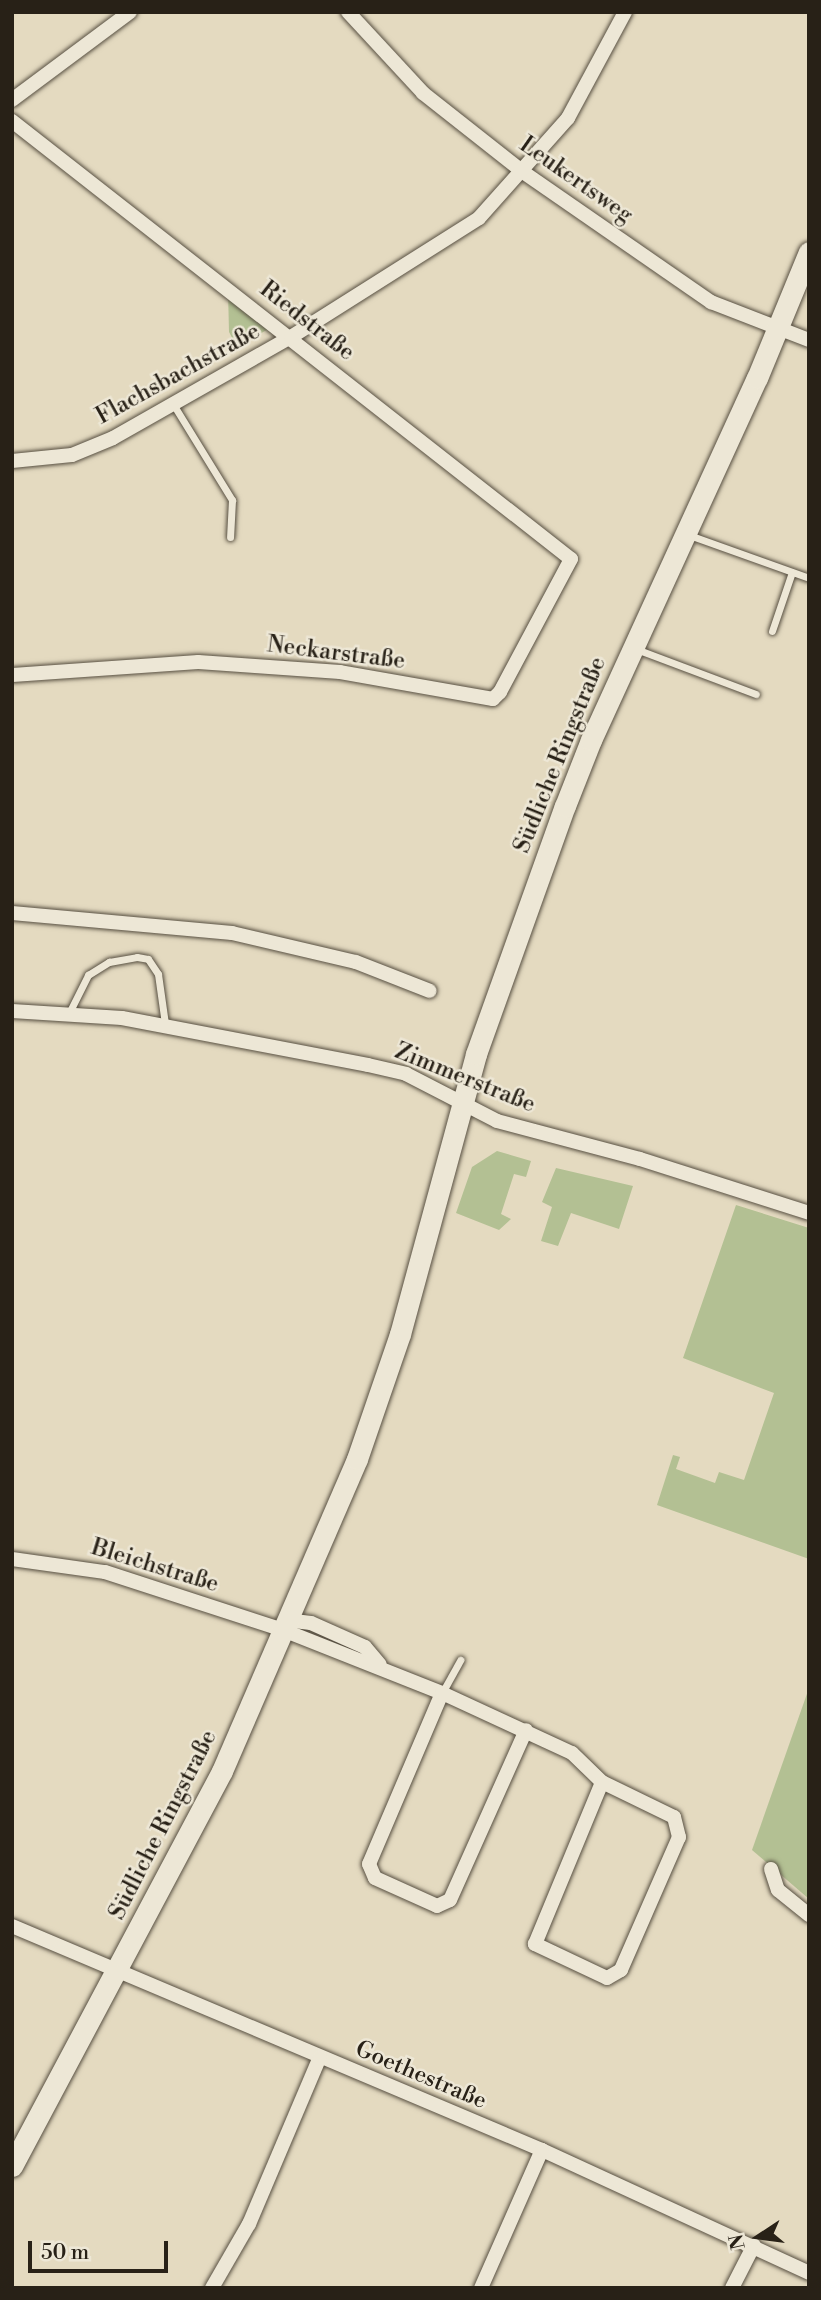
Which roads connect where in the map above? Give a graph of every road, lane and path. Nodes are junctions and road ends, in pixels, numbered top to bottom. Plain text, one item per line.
1 (130, 12) edge
2 (348, 12) edge
3 (625, 12) edge
4 (12, 100) edge
5 (12, 121) edge
6 (523, 172) junction
7 (809, 252) edge
8 (778, 330) junction
9 (291, 337) junction
10 (809, 340) edge
11 (173, 404) junction
12 (12, 461) edge
13 (685, 534) junction
14 (230, 537) dead end
15 (571, 559) joint
16 (792, 572) junction
17 (809, 578) edge
18 (772, 631) dead end
19 (633, 648) junction
20 (12, 675) edge
21 (756, 694) dead end
22 (12, 913) edge
23 (430, 991) dead end
24 (12, 1011) edge
25 (68, 1015) junction
26 (165, 1024) junction
27 (463, 1102) junction
28 (809, 1213) edge
29 (12, 1559) edge
30 (285, 1625) junction
31 (460, 1660) dead end
32 (442, 1693) junction
33 (526, 1730) junction
34 (602, 1782) junction
35 (771, 1869) dead end
36 (809, 1915) edge
37 (12, 1926) edge
38 (118, 1973) junction
39 (320, 2057) junction
40 (542, 2150) junction
41 (12, 2166) edge
42 (754, 2245) junction
43 (809, 2273) edge
44 (212, 2288) edge
45 (481, 2288) edge
46 (732, 2288) edge

1 - 4 street
2 - 6 street, Leukertsweg
3 - 6 street, Flachsbachstraße
5 - 9 street, Riedstraße
6 - 8 street, Leukertsweg
6 - 9 street, Flachsbachstraße
7 - 8 main road, Südliche Ringstraße
8 - 10 street, Leukertsweg
8 - 13 main road, Südliche Ringstraße
9 - 11 street, Flachsbachstraße
9 - 15 street, Riedstraße
11 - 12 street, Flachsbachstraße
11 - 14 lane
13 - 16 lane
13 - 19 main road, Südliche Ringstraße
15 - 20 street, Neckarstraße
16 - 17 lane
16 - 18 lane
19 - 21 lane
19 - 27 main road, Südliche Ringstraße
22 - 23 street
24 - 25 street, Zimmerstraße
25 - 26 street, Zimmerstraße
25 - 26 lane
26 - 27 street, Zimmerstraße
27 - 28 street, Zimmerstraße
27 - 30 main road, Südliche Ringstraße
29 - 30 street, Bleichstraße
30 - 32 street, Bleichstraße
30 - 38 main road, Südliche Ringstraße
31 - 32 lane
32 - 33 street, Bleichstraße
32 - 33 street
33 - 34 street, Bleichstraße
34 - 34 street, Bleichstraße
35 - 36 street
37 - 38 street, Goethestraße
38 - 39 street, Goethestraße
38 - 41 main road, Südliche Ringstraße
39 - 40 street, Goethestraße
39 - 44 street
40 - 42 street, Goethestraße
40 - 45 street
42 - 43 street, Goethestraße
42 - 46 street

